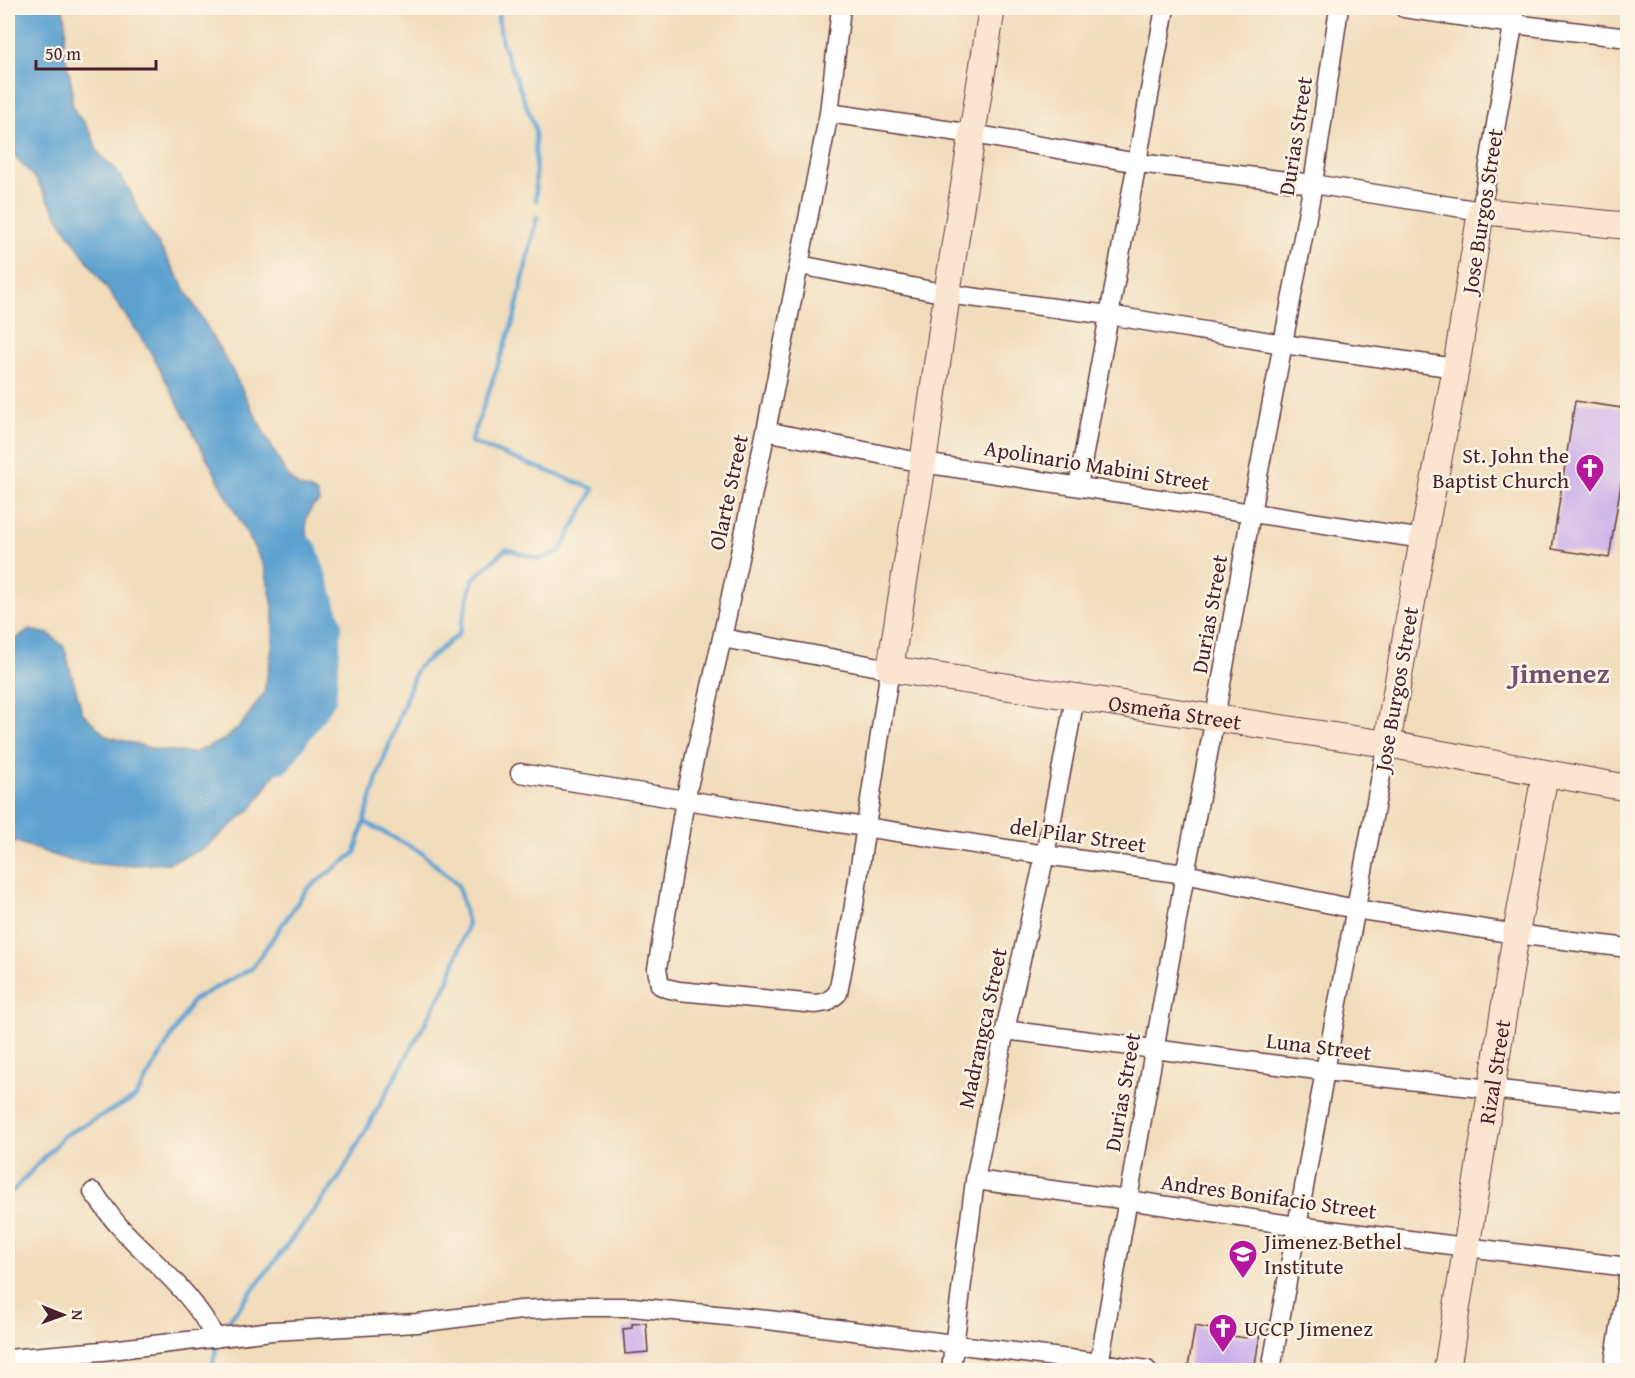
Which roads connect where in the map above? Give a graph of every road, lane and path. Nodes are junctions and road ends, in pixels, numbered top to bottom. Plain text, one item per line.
1 (842, 8) edge
2 (992, 8) edge
3 (1165, 8) edge
4 (1339, 8) edge
5 (1404, 8) edge
6 (1515, 16) edge
7 (1628, 38) edge
8 (829, 113) junction
9 (973, 134) junction
10 (1138, 163) junction
11 (1313, 184) junction
12 (1481, 211) junction
13 (1628, 226) edge
14 (800, 265) junction
15 (947, 294) junction
16 (1109, 315) junction
17 (1283, 344) junction
18 (1456, 368) junction
19 (766, 431) junction
20 (923, 463) junction
21 (1078, 486) junction
22 (1251, 513) junction
23 (1423, 539) junction
24 (722, 638) junction
25 (890, 669) junction
26 (1075, 698) junction
27 (1215, 718) junction
28 (1387, 744) junction
29 (520, 773) dead end
30 (1545, 774) junction
31 (1628, 788) edge
32 (685, 800) junction
33 (865, 827) junction
34 (1045, 855) junction
35 (1185, 874) junction
36 (1355, 909) junction
37 (1516, 934) junction
38 (1628, 948) edge
39 (1005, 1030) junction
40 (1154, 1050) junction
41 (1325, 1071) junction
42 (1492, 1090) junction
43 (1628, 1104) edge
44 (975, 1180) junction
45 (93, 1192) dead end
46 (1128, 1200) junction
47 (1297, 1226) junction
48 (1468, 1246) junction
49 (1628, 1267) edge
50 (1628, 1278) edge
51 (216, 1338) junction
52 (953, 1345) junction
53 (8, 1359) edge
54 (1099, 1367) edge
55 (951, 1371) edge
56 (1147, 1371) edge
57 (1271, 1371) edge
58 (1447, 1371) edge
59 (1613, 1371) edge

1 - 8 street, Olarte Street
2 - 9 street
3 - 10 street
4 - 11 street, Durias Street
5 - 6 street
6 - 7 street
6 - 12 street, Jose Burgos Street
8 - 9 street
8 - 14 street, Olarte Street
9 - 10 street
9 - 15 street
10 - 11 street
10 - 16 street
11 - 12 street
11 - 17 street, Durias Street
12 - 13 street
12 - 18 street, Jose Burgos Street
14 - 15 street
14 - 19 street, Olarte Street
15 - 16 street
15 - 20 street
16 - 17 street
16 - 21 street
17 - 18 street
17 - 22 street, Durias Street
18 - 23 street, Jose Burgos Street
19 - 20 street, Apolinario Mabini Street
19 - 24 street, Olarte Street
20 - 21 street, Apolinario Mabini Street
20 - 25 street
21 - 22 street, Apolinario Mabini Street
22 - 23 street, Apolinario Mabini Street
22 - 27 street, Durias Street
23 - 28 street, Jose Burgos Street
24 - 25 street, Osmeña Street
24 - 32 street, Olarte Street
25 - 26 street, Osmeña Street
25 - 33 street
26 - 27 street, Osmeña Street
26 - 34 street, Madrangca Street
27 - 28 street, Osmeña Street
27 - 35 street, Durias Street
28 - 30 street, Osmeña Street
28 - 36 street, Jose Burgos Street
29 - 32 street, del Pilar Street
30 - 31 street, Osmeña Street
30 - 37 street, Rizal Street
32 - 33 street, del Pilar Street
32 - 33 street, Olarte Street
33 - 34 street, del Pilar Street
34 - 35 street, del Pilar Street
34 - 39 street, Madrangca Street
35 - 36 street, del Pilar Street
35 - 40 street, Durias Street
36 - 37 street, del Pilar Street
36 - 41 street, Jose Burgos Street
37 - 38 street, del Pilar Street
37 - 42 street, Rizal Street
39 - 40 street, Luna Street
39 - 44 street, Madrangca Street
40 - 41 street, Luna Street
40 - 46 street, Durias Street
41 - 42 street, Luna Street
41 - 47 street, Jose Burgos Street
42 - 43 street, Luna Street
42 - 48 street, Rizal Street
44 - 46 street, Andres Bonifacio Street
44 - 52 street, Madrangca Street
45 - 51 street
46 - 47 street, Andres Bonifacio Street
46 - 54 street, Durias Street
47 - 48 street, Andres Bonifacio Street
47 - 57 street, Jose Burgos Street
48 - 49 street, Andres Bonifacio Street
48 - 58 street, Rizal Street
50 - 59 street
51 - 52 street
51 - 53 street
52 - 54 street
52 - 55 street, Madrangca Street
54 - 56 street

